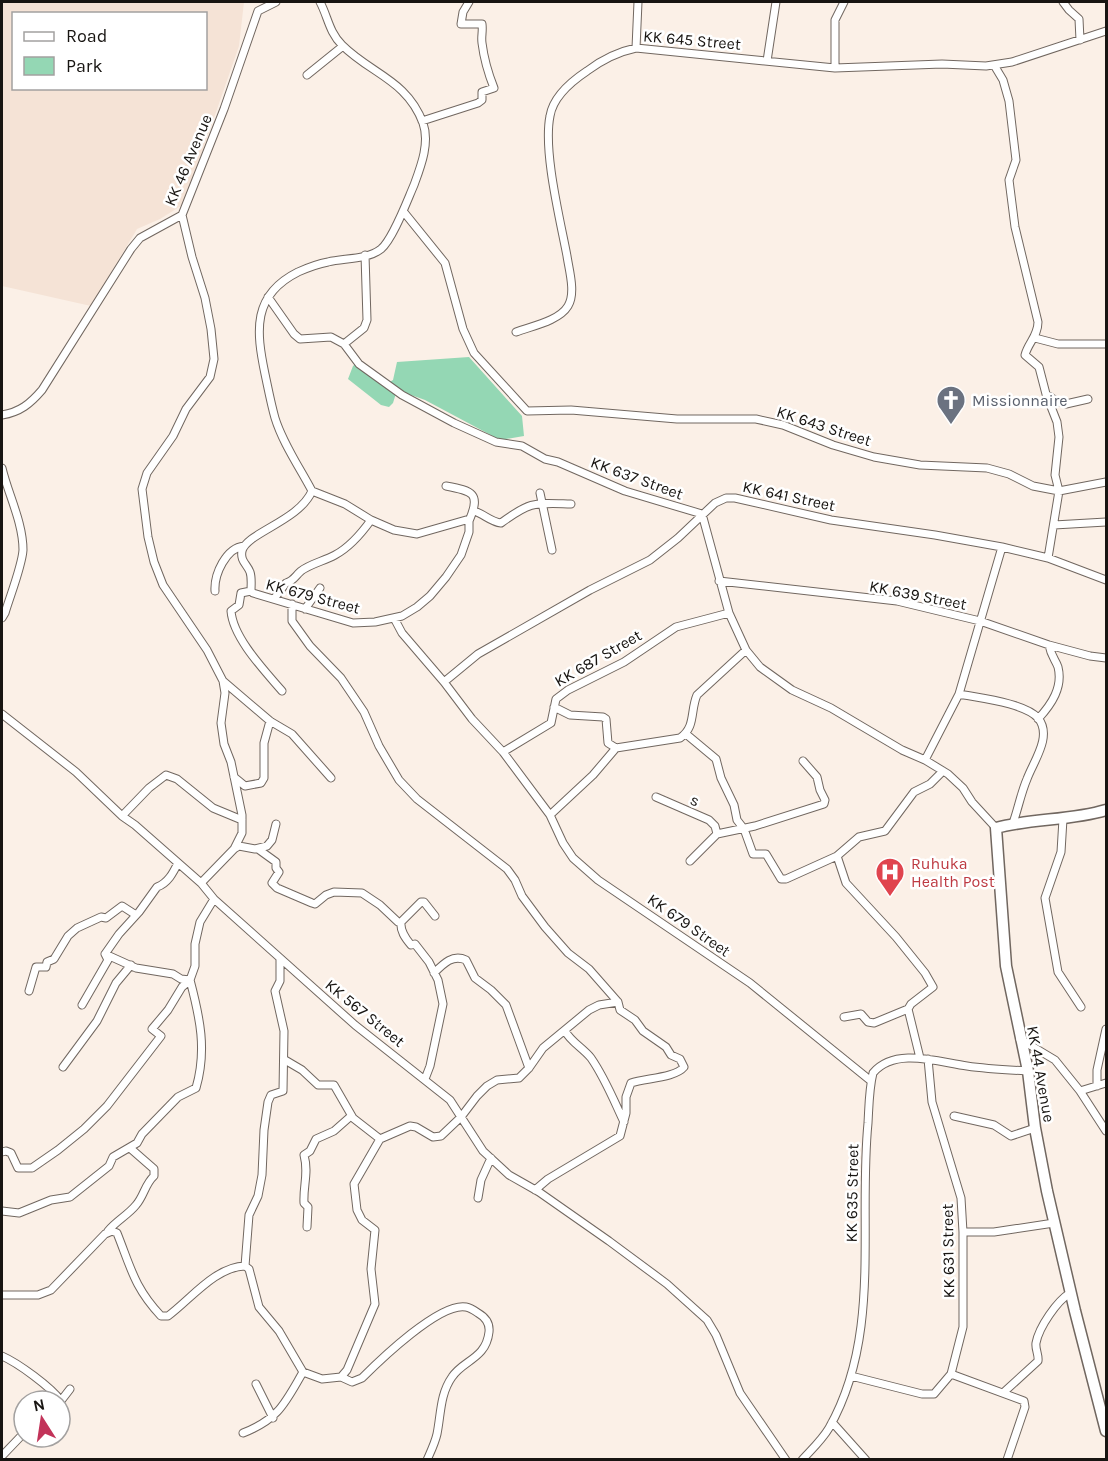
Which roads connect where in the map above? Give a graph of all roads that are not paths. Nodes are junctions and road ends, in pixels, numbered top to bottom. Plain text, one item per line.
1 (260, 2) edge
2 (276, 2) edge
3 (320, 2) edge
4 (469, 2) edge
5 (638, 2) edge
6 (776, 2) edge
7 (844, 2) edge
8 (1063, 2) edge
9 (258, 11) junction
10 (1107, 31) edge
11 (1080, 40) junction
12 (343, 46) junction
13 (636, 48) junction
14 (767, 61) junction
15 (994, 65) junction
16 (835, 68) junction
17 (307, 75) dead end
18 (422, 121) junction
19 (403, 211) junction
20 (182, 215) junction
21 (365, 255) junction
22 (268, 297) junction
23 (516, 332) dead end
24 (1035, 338) junction
25 (344, 344) junction
26 (1107, 344) edge
27 (1046, 394) junction
28 (1088, 399) dead end
29 (2, 415) edge
30 (2, 468) edge
31 (1107, 482) edge
32 (447, 486) dead end
33 (312, 491) junction
34 (1059, 491) junction
35 (540, 493) dead end
36 (542, 503) junction
37 (571, 504) dead end
38 (474, 511) junction
39 (702, 514) junction
40 (371, 520) junction
41 (1107, 522) edge
42 (470, 524) junction
43 (1054, 525) junction
44 (244, 546) junction
45 (1002, 547) junction
46 (552, 550) dead end
47 (1048, 558) junction
48 (1107, 580) edge
49 (719, 581) junction
50 (320, 588) dead end
51 (215, 591) dead end
52 (251, 591) junction
53 (274, 599) junction
54 (292, 604) junction
55 (305, 609) junction
56 (729, 613) junction
57 (2, 618) edge
58 (394, 618) junction
59 (980, 621) junction
60 (1049, 645) junction
61 (746, 651) junction
62 (1107, 658) edge
63 (223, 681) junction
64 (444, 682) junction
65 (282, 691) dead end
66 (959, 694) junction
67 (554, 707) junction
68 (2, 714) edge
69 (1038, 718) junction
70 (270, 721) junction
71 (686, 734) junction
72 (616, 748) junction
73 (503, 752) junction
74 (925, 760) junction
75 (803, 761) dead end
76 (943, 771) junction
77 (234, 777) junction
78 (331, 778) dead end
79 (656, 797) dead end
80 (1107, 810) edge
81 (550, 815) junction
82 (123, 816) junction
83 (1063, 819) junction
84 (242, 820) junction
85 (1013, 823) junction
86 (276, 824) dead end
87 (996, 828) junction
88 (744, 829) junction
89 (717, 834) junction
90 (234, 849) junction
91 (258, 849) junction
92 (837, 856) junction
93 (690, 861) dead end
94 (178, 863) junction
95 (201, 884) junction
96 (214, 899) junction
97 (136, 915) junction
98 (435, 916) dead end
99 (401, 922) junction
100 (105, 954) junction
101 (280, 959) junction
102 (131, 965) junction
103 (434, 973) junction
104 (190, 980) junction
105 (28, 991) dead end
106 (618, 1002) junction
107 (82, 1005) dead end
108 (1081, 1007) dead end
109 (908, 1009) junction
110 (844, 1017) dead end
111 (1107, 1029) edge
112 (565, 1031) junction
113 (1020, 1039) junction
114 (924, 1059) junction
115 (285, 1060) junction
116 (63, 1067) dead end
117 (529, 1068) junction
118 (1028, 1071) junction
119 (425, 1079) junction
120 (871, 1081) junction
121 (1107, 1083) edge
122 (1097, 1086) junction
123 (1080, 1091) junction
124 (351, 1116) junction
125 (954, 1116) dead end
126 (461, 1117) junction
127 (624, 1122) junction
128 (1035, 1128) junction
129 (1107, 1131) edge
130 (380, 1138) junction
131 (130, 1148) junction
132 (2, 1152) edge
133 (491, 1158) junction
134 (536, 1190) junction
135 (478, 1198) dead end
136 (2, 1211) edge
137 (1054, 1223) junction
138 (307, 1227) dead end
139 (108, 1231) junction
140 (963, 1232) junction
141 (245, 1266) junction
142 (1070, 1293) junction
143 (2, 1295) edge
144 (2, 1356) edge
145 (303, 1372) junction
146 (951, 1374) junction
147 (851, 1376) junction
148 (341, 1377) junction
149 (256, 1384) dead end
150 (50, 1389) edge
151 (1004, 1392) junction
152 (273, 1418) junction
153 (832, 1422) junction
154 (1107, 1431) edge
155 (243, 1432) dead end
156 (427, 1460) edge
157 (786, 1460) edge
158 (802, 1460) edge
159 (866, 1460) edge
160 (1007, 1460) edge

1 - 9 street, KK 46 Avenue
2 - 9 street
3 - 12 street
4 - 18 street
5 - 13 street
6 - 14 street
7 - 16 street
8 - 11 street
9 - 20 street, KK 46 Avenue
10 - 11 street, KK 645 Street
11 - 15 street, KK 645 Street
12 - 17 street
12 - 18 street
13 - 14 street, KK 645 Street
13 - 23 street, KK 645 Street
14 - 16 street, KK 645 Street
15 - 16 street, KK 645 Street
15 - 24 street
18 - 19 street
19 - 21 street
19 - 34 street, KK 643 Street
20 - 29 street, KK 46 Avenue
20 - 63 street
21 - 22 street
21 - 25 street
22 - 25 street
22 - 33 street
24 - 26 street
24 - 27 street
25 - 39 street, KK 637 Street
27 - 28 street
27 - 34 street
30 - 57 street
31 - 34 street, KK 643 Street
32 - 38 street
33 - 40 street
33 - 44 street
34 - 43 street
35 - 36 street
36 - 37 street
36 - 38 street
36 - 46 street
38 - 42 street
39 - 45 street, KK 641 Street
39 - 49 street, KK 637 Street
39 - 64 street, KK 641 Street
40 - 42 street
40 - 53 street
41 - 43 street
42 - 58 street
43 - 47 street
44 - 51 street
44 - 52 street, KK 679 Street
45 - 47 street, KK 641 Street
45 - 59 street
47 - 48 street, KK 641 Street
49 - 56 street, KK 637 Street
49 - 59 street, KK 639 Street
50 - 55 street
52 - 53 street, KK 679 Street
52 - 65 street
53 - 54 street, KK 679 Street
54 - 55 street, KK 679 Street
54 - 106 street
55 - 58 street, KK 679 Street
56 - 61 street, KK 637 Street
56 - 67 street, KK 687 Street
58 - 64 street, KK 679 Street
59 - 60 street, KK 639 Street
59 - 66 street
60 - 62 street, KK 639 Street
60 - 69 street
61 - 71 street
61 - 74 street, KK 637 Street
63 - 70 street
63 - 77 street
64 - 73 street, KK 679 Street
66 - 69 street
66 - 74 street
67 - 72 street
67 - 73 street, KK 687 Street
68 - 82 street, KK 567 Street
69 - 85 street
70 - 77 street
70 - 78 street
71 - 72 street
71 - 88 street
72 - 81 street
73 - 81 street, KK 679 Street
74 - 76 street, KK 637 Street
75 - 88 street
76 - 87 street, KK 637 Street
76 - 92 street
77 - 84 street
79 - 89 street, s
80 - 83 main road
81 - 120 street, KK 679 Street
82 - 84 street
82 - 94 street, KK 567 Street
83 - 85 main road
83 - 108 street
84 - 90 street
85 - 87 main road
86 - 91 street
87 - 113 main road, KK 44 Avenue
88 - 89 street
88 - 92 street
89 - 93 street
90 - 91 street
90 - 95 street
91 - 99 street
92 - 109 street
94 - 95 street, KK 567 Street
94 - 97 street
95 - 96 street, KK 567 Street
96 - 101 street, KK 567 Street
96 - 104 street
97 - 100 street
97 - 105 street
98 - 99 street
99 - 103 street
100 - 102 street
100 - 107 street
101 - 115 street
101 - 119 street, KK 567 Street
102 - 104 street
102 - 116 street
103 - 117 street
103 - 119 street
104 - 131 street
104 - 132 street
106 - 112 street
106 - 127 street
109 - 110 street
109 - 114 street, KK 631 Street
111 - 122 street
112 - 117 street
112 - 127 street
113 - 118 main road, KK 44 Avenue
113 - 123 street
114 - 118 street
114 - 120 street
114 - 140 street, KK 631 Street
115 - 124 street
115 - 141 street
117 - 126 street
118 - 128 main road, KK 44 Avenue
119 - 126 street, KK 567 Street
120 - 147 street, KK 635 Street
121 - 122 street
122 - 123 street
123 - 129 street
124 - 130 street
124 - 138 street
125 - 128 street
126 - 130 street
126 - 133 street, KK 567 Street
127 - 134 street
128 - 137 main road, KK 44 Avenue
130 - 148 street
131 - 136 street
131 - 139 street
133 - 134 street, KK 567 Street
133 - 135 street
134 - 157 street, KK 567 Street
137 - 140 street
137 - 142 main road, KK 44 Avenue
139 - 141 street
139 - 143 street
140 - 146 street, KK 631 Street
141 - 145 street
142 - 151 street
142 - 154 main road, KK 44 Avenue
144 - 150 street
145 - 148 street
145 - 152 street
146 - 147 street
146 - 151 street
147 - 153 street, KK 635 Street
148 - 156 street
149 - 152 street
151 - 160 street
152 - 155 street
153 - 158 street, KK 635 Street
153 - 159 street

